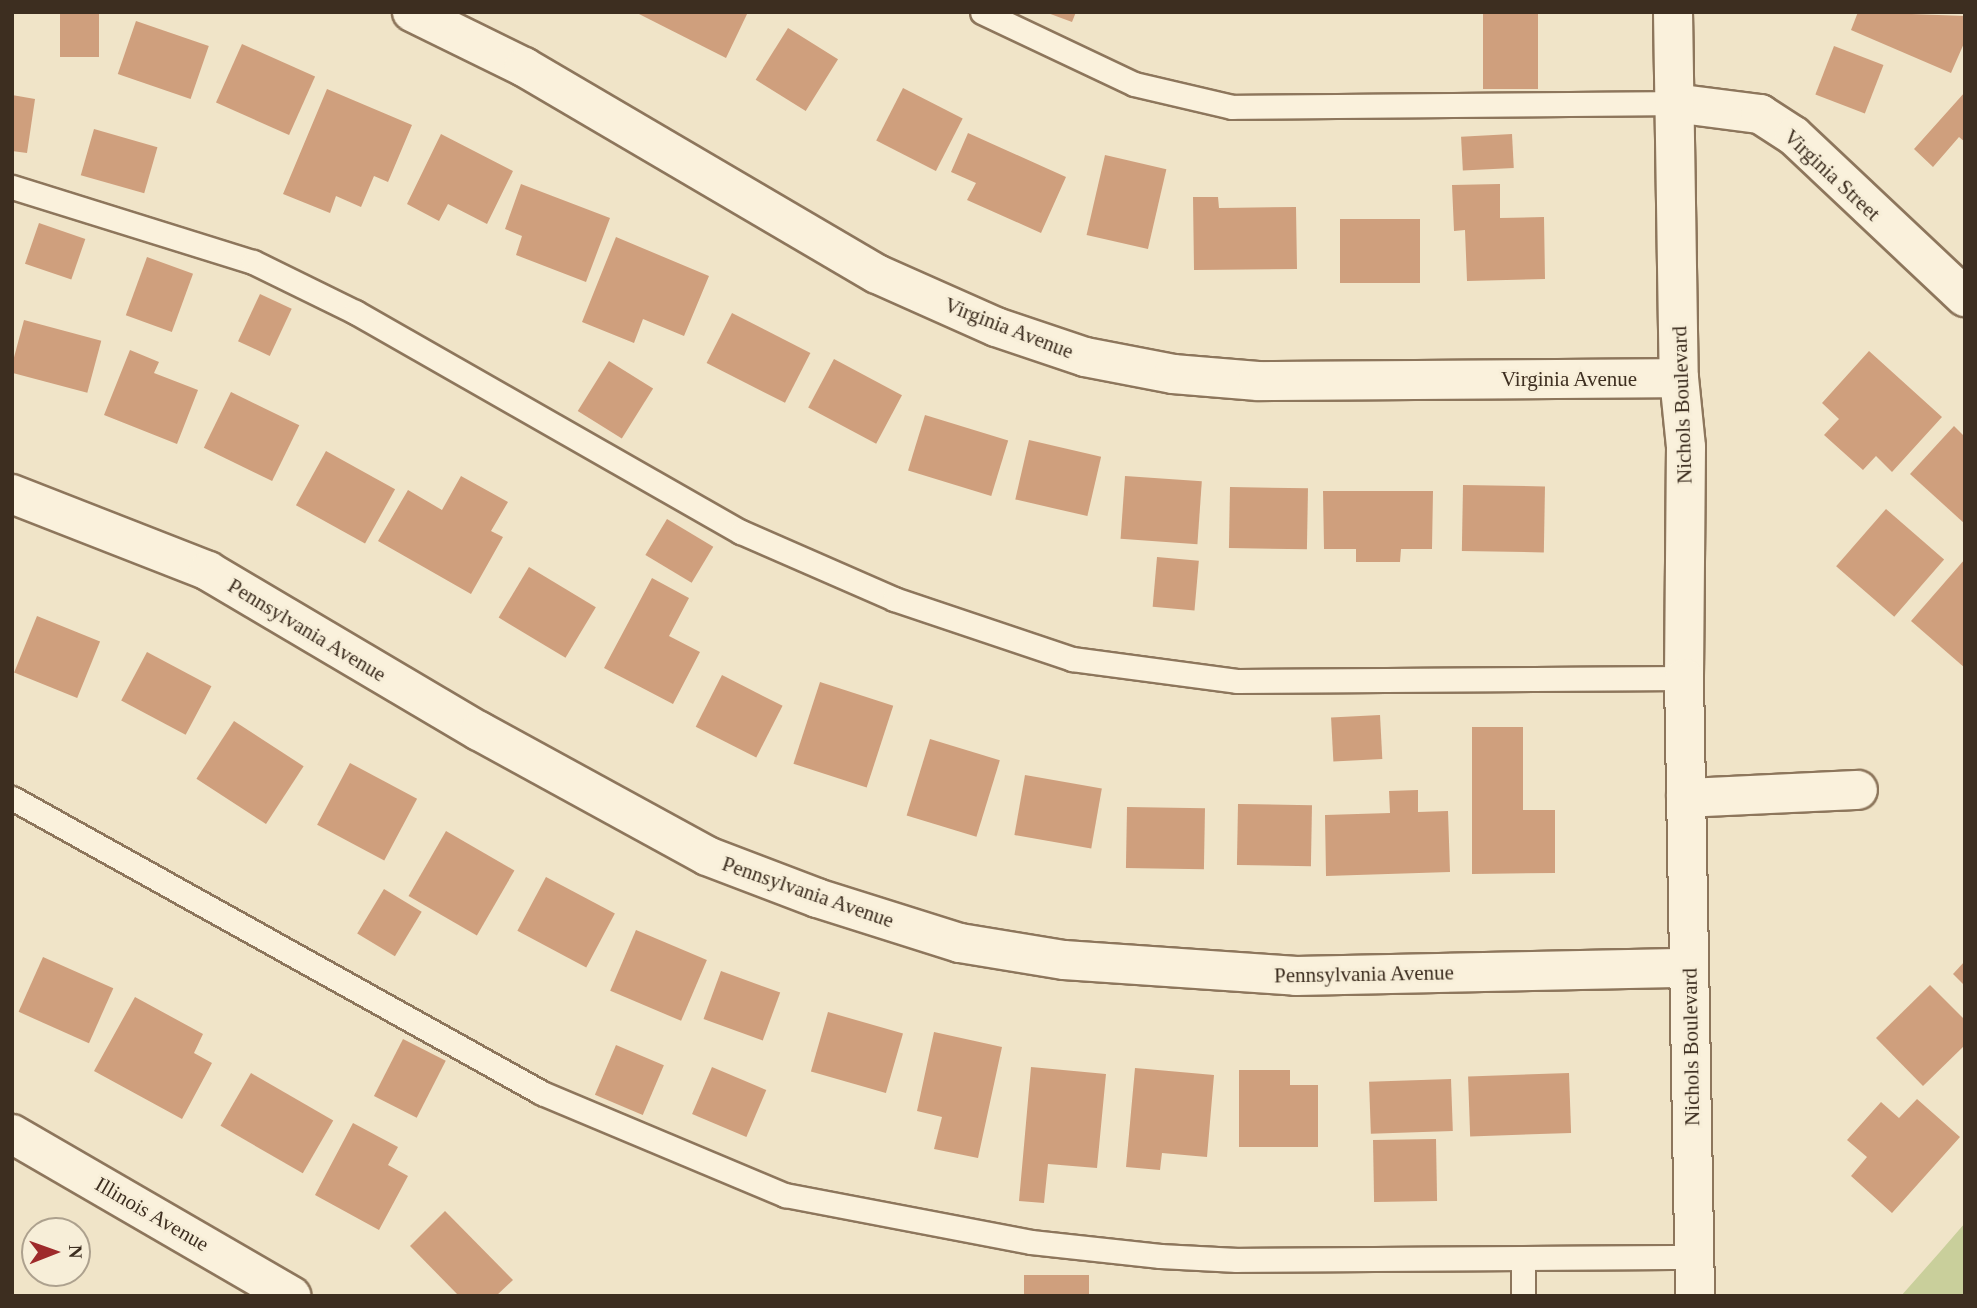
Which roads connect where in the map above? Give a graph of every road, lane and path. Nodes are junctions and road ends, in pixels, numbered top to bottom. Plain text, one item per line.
1 (412, 12) edge
2 (982, 12) edge
3 (1673, 12) edge
4 (1674, 103) junction
5 (12, 187) edge
6 (1965, 297) edge
7 (1679, 378) junction
8 (12, 494) edge
9 (1684, 678) junction
10 (1858, 790) dead end
11 (12, 798) edge
12 (1686, 798) junction
13 (1689, 968) junction
14 (12, 1134) edge
15 (1697, 1257) junction
16 (1523, 1259) junction
17 (291, 1296) edge
18 (1523, 1296) edge
19 (1695, 1296) edge

1 - 7 street, Virginia Avenue
2 - 4 lane
3 - 4 street, Nichols Boulevard
4 - 6 street, Virginia Street
4 - 7 street, Nichols Boulevard
5 - 9 lane
7 - 9 street, Nichols Boulevard
8 - 13 street, Pennsylvania Avenue
9 - 12 street, Nichols Boulevard
10 - 12 street
11 - 16 lane
12 - 13 street, Nichols Boulevard
13 - 15 street, Nichols Boulevard
14 - 17 street, Illinois Avenue
15 - 16 lane
15 - 19 street, Nichols Boulevard
16 - 18 lane

